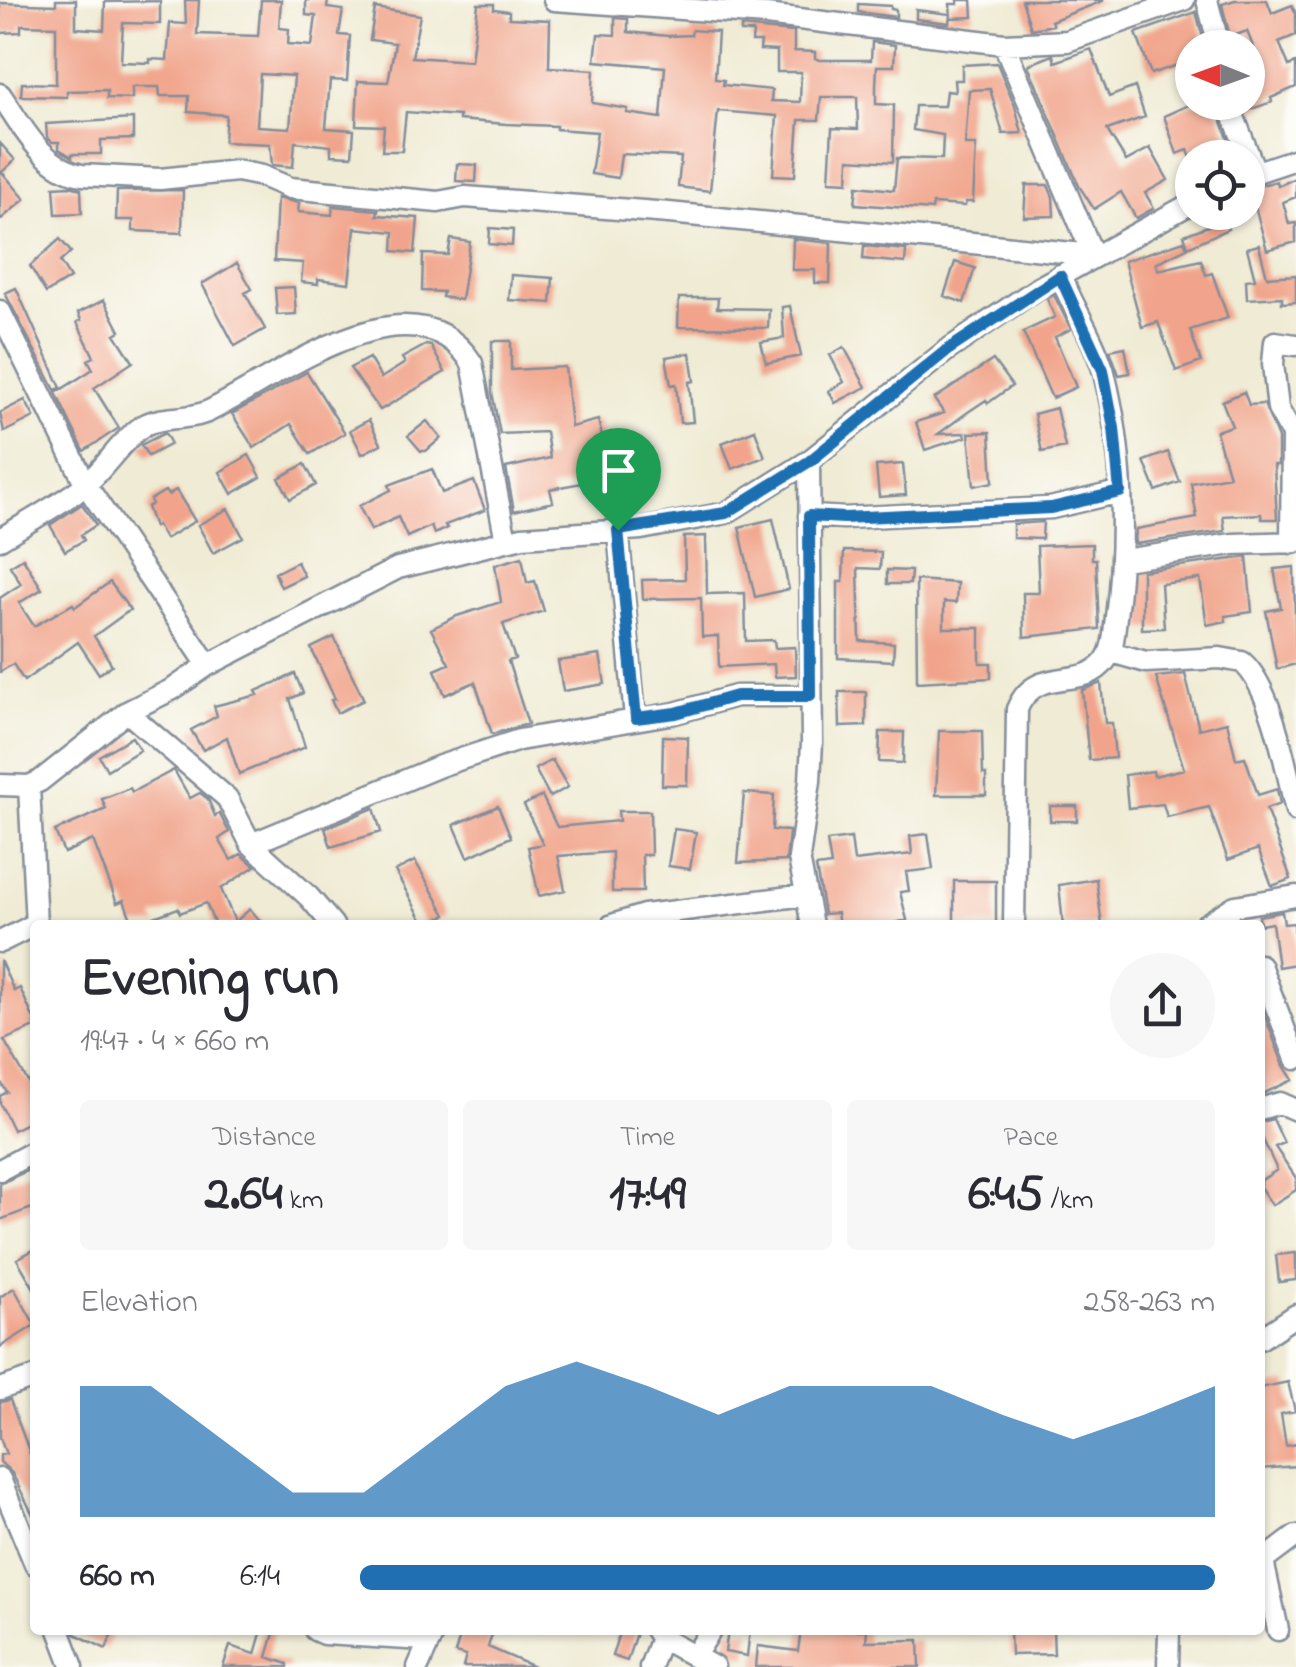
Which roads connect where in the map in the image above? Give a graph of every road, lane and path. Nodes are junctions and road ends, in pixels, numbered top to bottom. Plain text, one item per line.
1 (554, 0) edge
2 (1184, 0) edge
3 (1207, 0) edge
4 (1215, 30) edge
5 (1004, 44) junction
6 (0, 94) edge
7 (1296, 158) edge
8 (1265, 168) edge
9 (1175, 213) edge
10 (1093, 255) junction
11 (1060, 276) junction
12 (0, 311) edge
13 (1296, 345) edge
14 (810, 461) junction
15 (86, 484) junction
16 (1120, 492) junction
17 (809, 516) junction
18 (618, 530) junction
19 (0, 539) edge
20 (506, 541) junction
21 (1294, 543) edge
22 (1123, 560) junction
23 (1111, 652) junction
24 (208, 665) junction
25 (810, 696) junction
26 (127, 712) junction
27 (636, 718) junction
28 (1290, 755) edge
29 (0, 785) edge
30 (29, 786) junction
31 (1296, 811) edge
32 (251, 844) junction
33 (806, 895) junction
34 (1296, 896) edge
35 (1239, 915) edge
36 (36, 920) edge
37 (329, 920) edge
38 (628, 920) edge
39 (811, 920) edge
40 (1014, 920) edge
41 (30, 928) edge
42 (0, 942) edge
43 (1265, 979) edge
44 (1296, 1059) edge
45 (1265, 1108) edge
46 (1296, 1110) edge
47 (30, 1155) edge
48 (0, 1170) edge
49 (1296, 1315) edge
50 (1265, 1336) edge
51 (30, 1380) edge
52 (0, 1389) edge
53 (0, 1479) edge
54 (1296, 1536) edge
55 (30, 1552) edge
56 (1265, 1560) edge
57 (1265, 1575) edge
58 (1278, 1630) dead end
59 (62, 1635) edge
60 (341, 1635) edge
61 (430, 1635) edge
62 (433, 1635) edge
63 (658, 1635) edge
64 (660, 1635) edge
65 (711, 1635) edge
66 (1169, 1635) edge
67 (704, 1662) edge
68 (73, 1667) edge
69 (418, 1667) edge
70 (650, 1667) edge
71 (1168, 1667) edge

1 - 5 street
2 - 5 street
3 - 4 street
5 - 10 street
6 - 10 street
7 - 8 street
9 - 10 street
10 - 11 street
11 - 14 street
11 - 16 street
12 - 15 street
13 - 21 street
14 - 17 street
14 - 18 street
15 - 19 street
15 - 20 street
15 - 24 street
16 - 17 street
16 - 22 street
17 - 25 street
18 - 20 street
18 - 27 street
20 - 24 street
21 - 22 street
22 - 23 street
23 - 28 street
23 - 40 street
24 - 26 street
25 - 27 street
25 - 33 street
26 - 30 street
26 - 32 street
27 - 32 street
28 - 31 street
29 - 30 street
30 - 36 street
32 - 37 street
33 - 38 street
33 - 39 street
34 - 35 street
41 - 42 street
43 - 44 street
45 - 46 street
47 - 48 street
49 - 50 street
51 - 52 street
53 - 55 street
54 - 56 street
57 - 58 street
59 - 68 street
60 - 61 street
62 - 69 street
63 - 70 street
64 - 67 street
65 - 67 street
66 - 71 street

